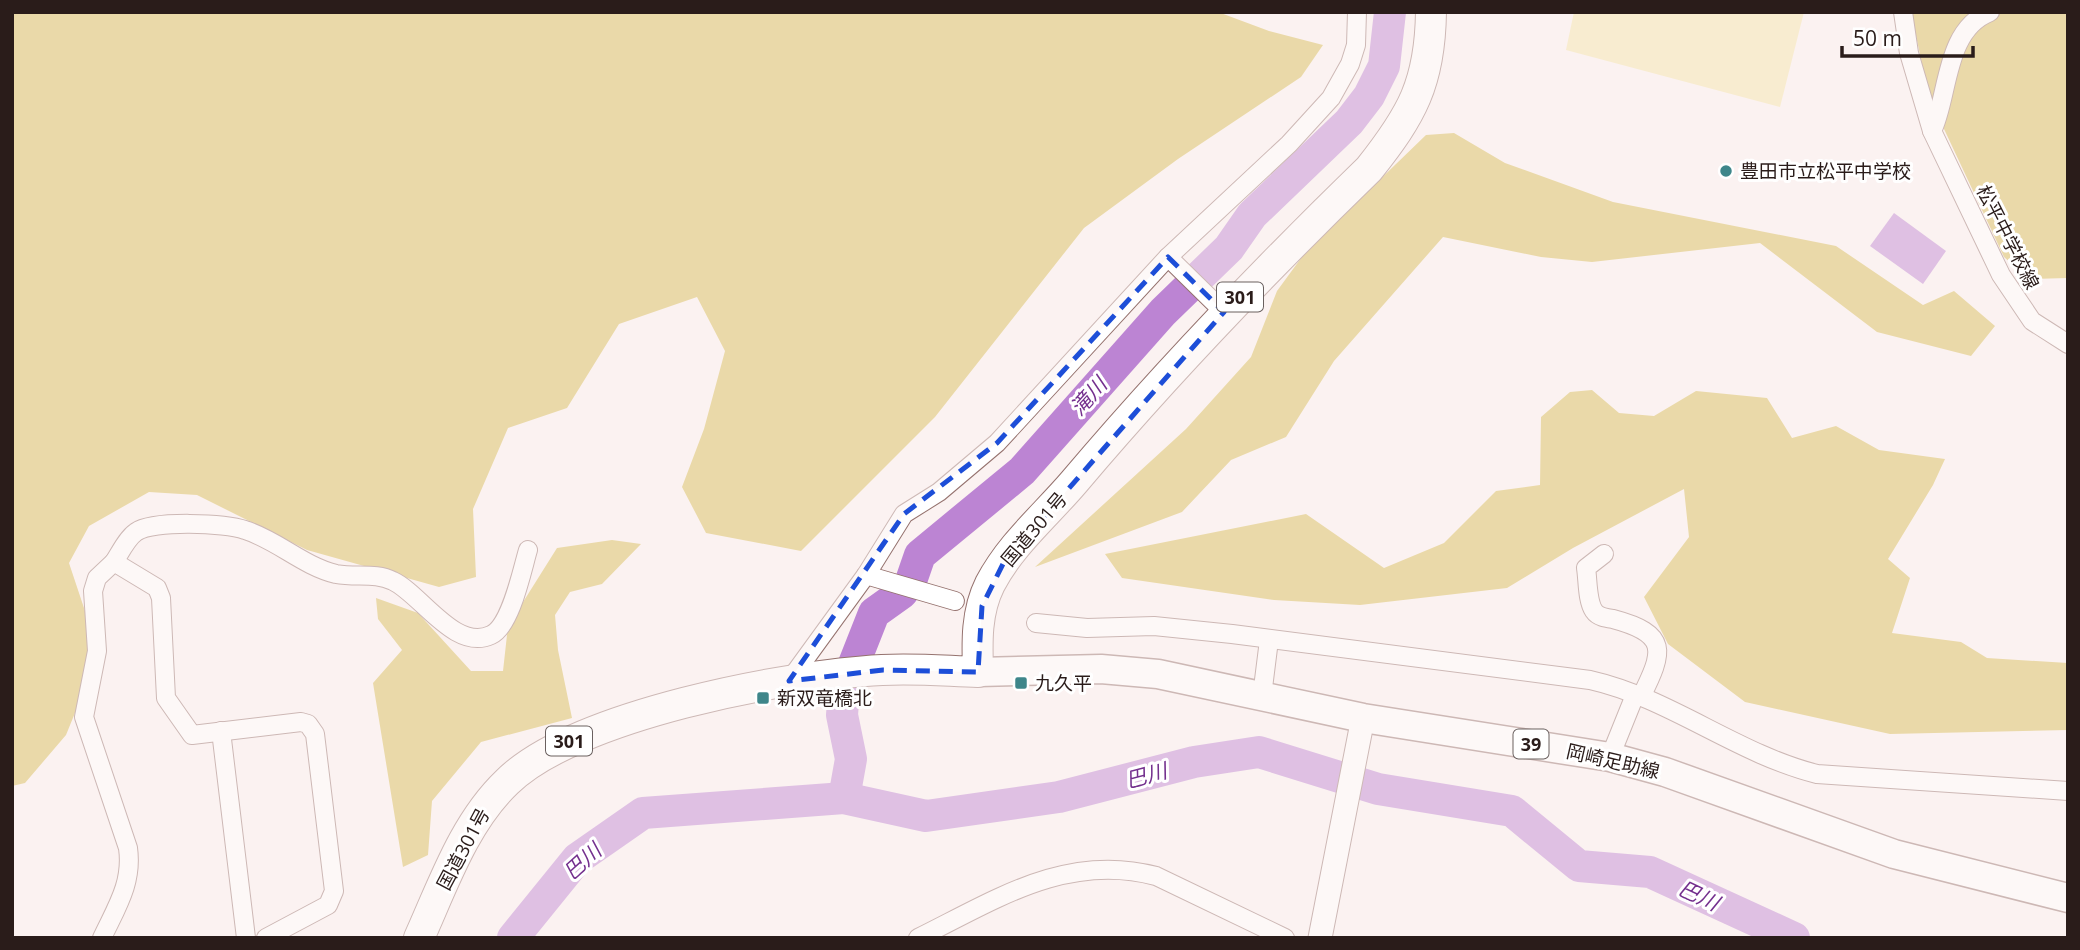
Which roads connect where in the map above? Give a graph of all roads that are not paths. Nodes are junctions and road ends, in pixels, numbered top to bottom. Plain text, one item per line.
1 (1357, 12) edge
2 (1431, 12) edge
3 (1903, 12) edge
4 (1990, 12) edge
5 (1932, 131) junction
6 (1168, 257) junction
7 (1224, 312) junction
8 (2068, 344) edge
9 (528, 550) dead end
10 (1604, 555) dead end
11 (114, 562) junction
12 (873, 577) junction
13 (955, 601) dead end
14 (1035, 623) dead end
15 (1269, 640) junction
16 (978, 672) junction
17 (802, 679) junction
18 (1262, 696) junction
19 (1638, 696) junction
20 (221, 731) junction
21 (1360, 731) junction
22 (1610, 757) junction
23 (2068, 791) edge
24 (2068, 898) edge
25 (1321, 934) edge
26 (102, 938) edge
27 (246, 938) edge
28 (266, 938) edge
29 (419, 938) edge
30 (918, 938) edge
31 (1285, 938) edge

1 - 6 street
2 - 7 highway, 国道301号 / 301
3 - 5 street, 松平中学校線
4 - 5 street
5 - 8 street, 松平中学校線
6 - 7 street
6 - 12 street
7 - 16 highway, 国道301号 / 301
9 - 11 street
10 - 19 street
11 - 20 street
11 - 26 street
12 - 13 street
12 - 17 street
14 - 15 street
15 - 18 street
15 - 19 street
16 - 17 highway, 国道301号 / 301
16 - 18 main road, 岡崎足助線 / 39
17 - 29 highway, 国道301号 / 301
18 - 21 main road, 岡崎足助線 / 39
19 - 22 street
19 - 23 street
20 - 27 street
20 - 28 street
21 - 22 main road, 岡崎足助線 / 39
21 - 25 street
22 - 24 main road, 岡崎足助線 / 39
30 - 31 street

